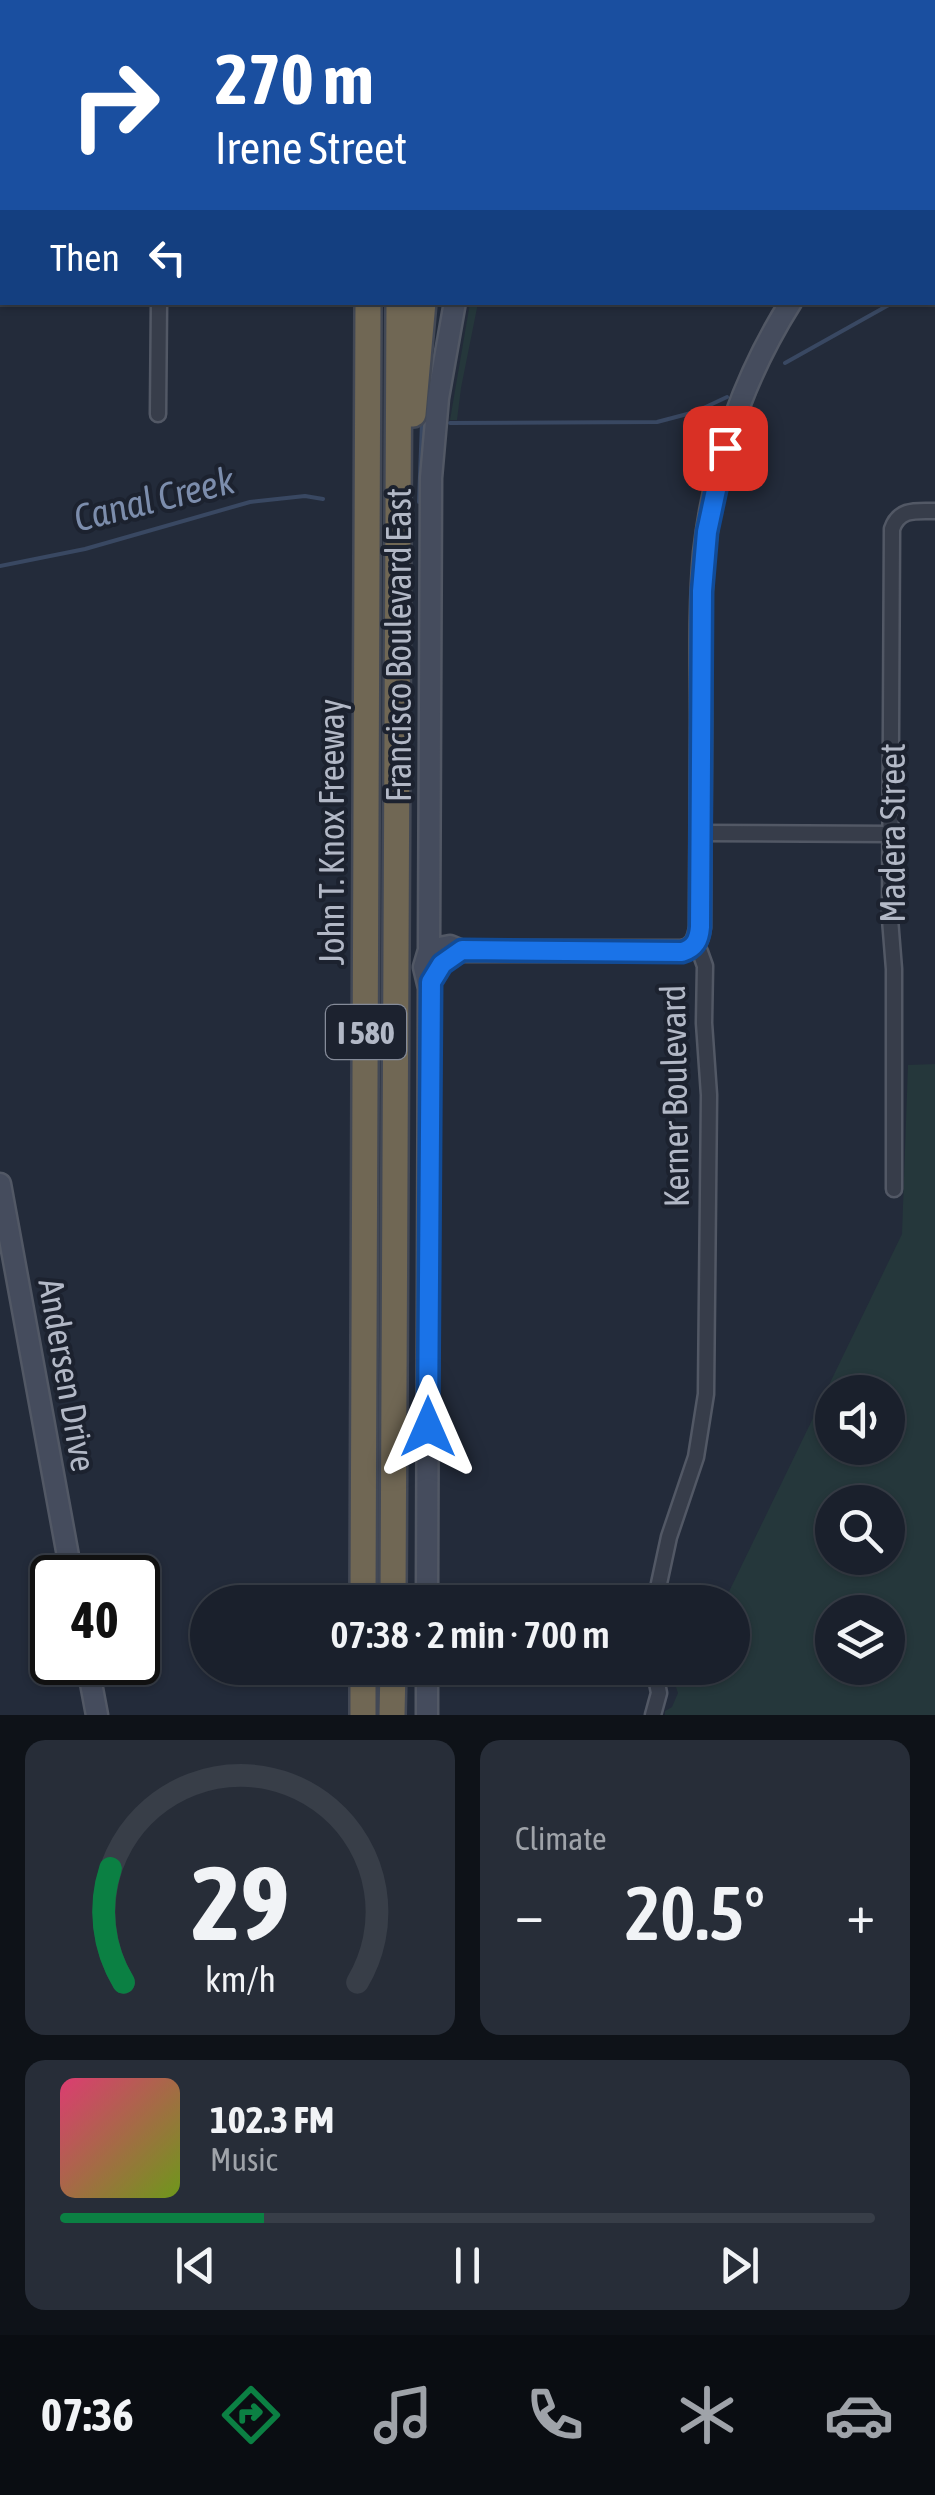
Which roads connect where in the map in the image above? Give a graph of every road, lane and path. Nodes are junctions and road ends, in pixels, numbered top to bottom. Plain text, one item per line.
1 (159, 305) edge
2 (356, 305) edge
3 (368, 305) edge
4 (399, 305) edge
5 (423, 305) edge
6 (454, 305) edge
7 (788, 305) edge
8 (158, 414) dead end
9 (368, 462) junction
10 (935, 511) edge
11 (397, 574) junction
12 (700, 833) junction
13 (892, 834) junction
14 (694, 946) junction
15 (435, 957) junction
16 (0, 1184) edge
17 (894, 1189) dead end
18 (68, 1555) edge
19 (363, 1585) edge
20 (393, 1585) edge
21 (427, 1585) edge
22 (659, 1585) edge
23 (91, 1685) edge
24 (363, 1685) edge
25 (393, 1685) edge
26 (427, 1685) edge
27 (657, 1685) edge
28 (97, 1715) edge
29 (362, 1715) edge
30 (392, 1715) edge
31 (427, 1715) edge
32 (653, 1715) edge

1 - 8 street
2 - 9 highway
3 - 9 highway, John T. Knox Freeway / I 580
4 - 11 highway
5 - 11 highway
6 - 15 street, Francisco Boulevard East
7 - 12 street, Kerner Boulevard
9 - 19 highway, John T. Knox Freeway / I 580
10 - 13 street, Madera Street
11 - 20 highway, John T. Knox Freeway / I 580
12 - 13 street
12 - 14 street, Kerner Boulevard
13 - 17 street, Madera Street
14 - 15 street
14 - 22 street, Kerner Boulevard
15 - 21 street, Francisco Boulevard East
16 - 18 street, Andersen Drive
23 - 28 street
24 - 29 highway
25 - 30 highway
26 - 31 street
27 - 32 street

